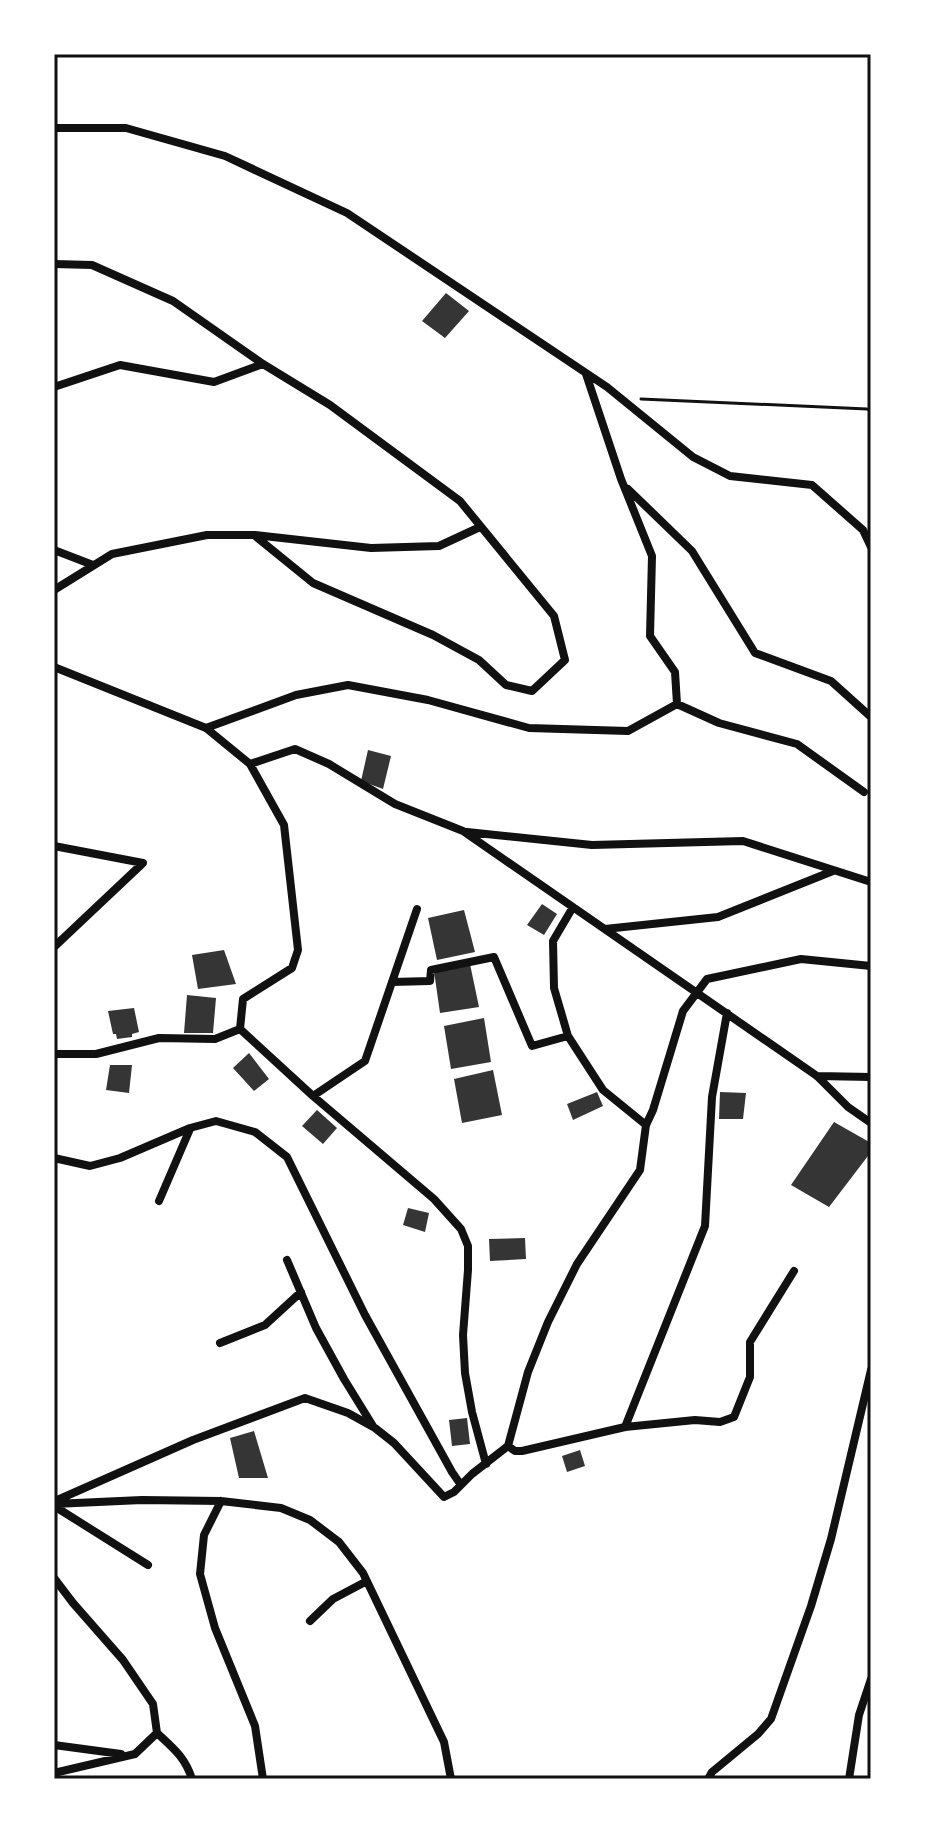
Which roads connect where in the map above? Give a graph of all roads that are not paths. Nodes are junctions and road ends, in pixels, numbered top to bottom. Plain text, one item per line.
1 (54, 128) edge
2 (54, 264) edge
3 (263, 364) junction
4 (586, 373) junction
5 (54, 387) edge
6 (624, 486) junction
7 (480, 527) junction
8 (254, 535) junction
9 (871, 547) edge
10 (54, 550) edge
11 (93, 565) junction
12 (54, 590) edge
13 (54, 667) edge
14 (677, 704) junction
15 (871, 717) edge
16 (206, 728) junction
17 (250, 764) junction
18 (864, 792) dead end
19 (463, 831) junction
20 (54, 846) edge
21 (834, 871) junction
22 (871, 882) edge
23 (573, 907) junction
24 (417, 909) dead end
25 (605, 929) junction
26 (54, 947) edge
27 (871, 966) edge
28 (392, 982) junction
29 (697, 993) junction
30 (727, 1013) junction
31 (240, 1029) junction
32 (568, 1036) junction
33 (54, 1054) edge
34 (817, 1076) junction
35 (871, 1077) edge
36 (313, 1096) junction
37 (871, 1123) edge
38 (646, 1125) junction
39 (190, 1128) junction
40 (54, 1158) edge
41 (159, 1201) dead end
42 (287, 1260) dead end
43 (794, 1271) dead end
44 (301, 1292) junction
45 (220, 1343) dead end
46 (871, 1370) edge
47 (625, 1427) junction
48 (375, 1428) junction
49 (508, 1446) junction
50 (486, 1464) junction
51 (461, 1485) junction
52 (221, 1501) junction
53 (54, 1504) edge
54 (148, 1565) dead end
55 (54, 1578) edge
56 (367, 1581) junction
57 (310, 1621) dead end
58 (871, 1679) edge
59 (157, 1733) junction
60 (54, 1745) edge
61 (128, 1755) junction
62 (54, 1773) edge
63 (192, 1779) edge
64 (263, 1779) edge
65 (451, 1779) edge
66 (708, 1779) edge
67 (849, 1779) edge

1 - 4 street
2 - 3 street
3 - 5 street
3 - 7 street
4 - 6 street
4 - 9 street
6 - 14 street
6 - 15 street
7 - 8 street
7 - 8 street
8 - 11 street
10 - 11 street
11 - 12 street
13 - 16 street
14 - 16 street
14 - 18 street
16 - 17 street
17 - 19 street
17 - 31 street
19 - 21 street
19 - 23 street
20 - 26 street
21 - 22 street
21 - 25 street
23 - 25 street
23 - 32 street
24 - 28 street
25 - 29 street
27 - 29 street
28 - 32 street
28 - 36 street
29 - 30 street
29 - 38 street
30 - 34 street
30 - 47 street
31 - 33 street
31 - 36 street
32 - 38 street
34 - 35 street
34 - 37 street
36 - 50 street
38 - 49 street
39 - 40 street
39 - 41 street
39 - 51 street
42 - 44 street
43 - 47 street
44 - 45 street
44 - 48 street
46 - 66 street
47 - 49 street
48 - 51 street
48 - 53 street
49 - 50 street
50 - 51 street
52 - 53 street
52 - 56 street
52 - 64 street
53 - 54 street
55 - 59 street
56 - 57 street
56 - 65 street
58 - 67 street
59 - 61 street
59 - 63 street
60 - 61 street
61 - 62 street

